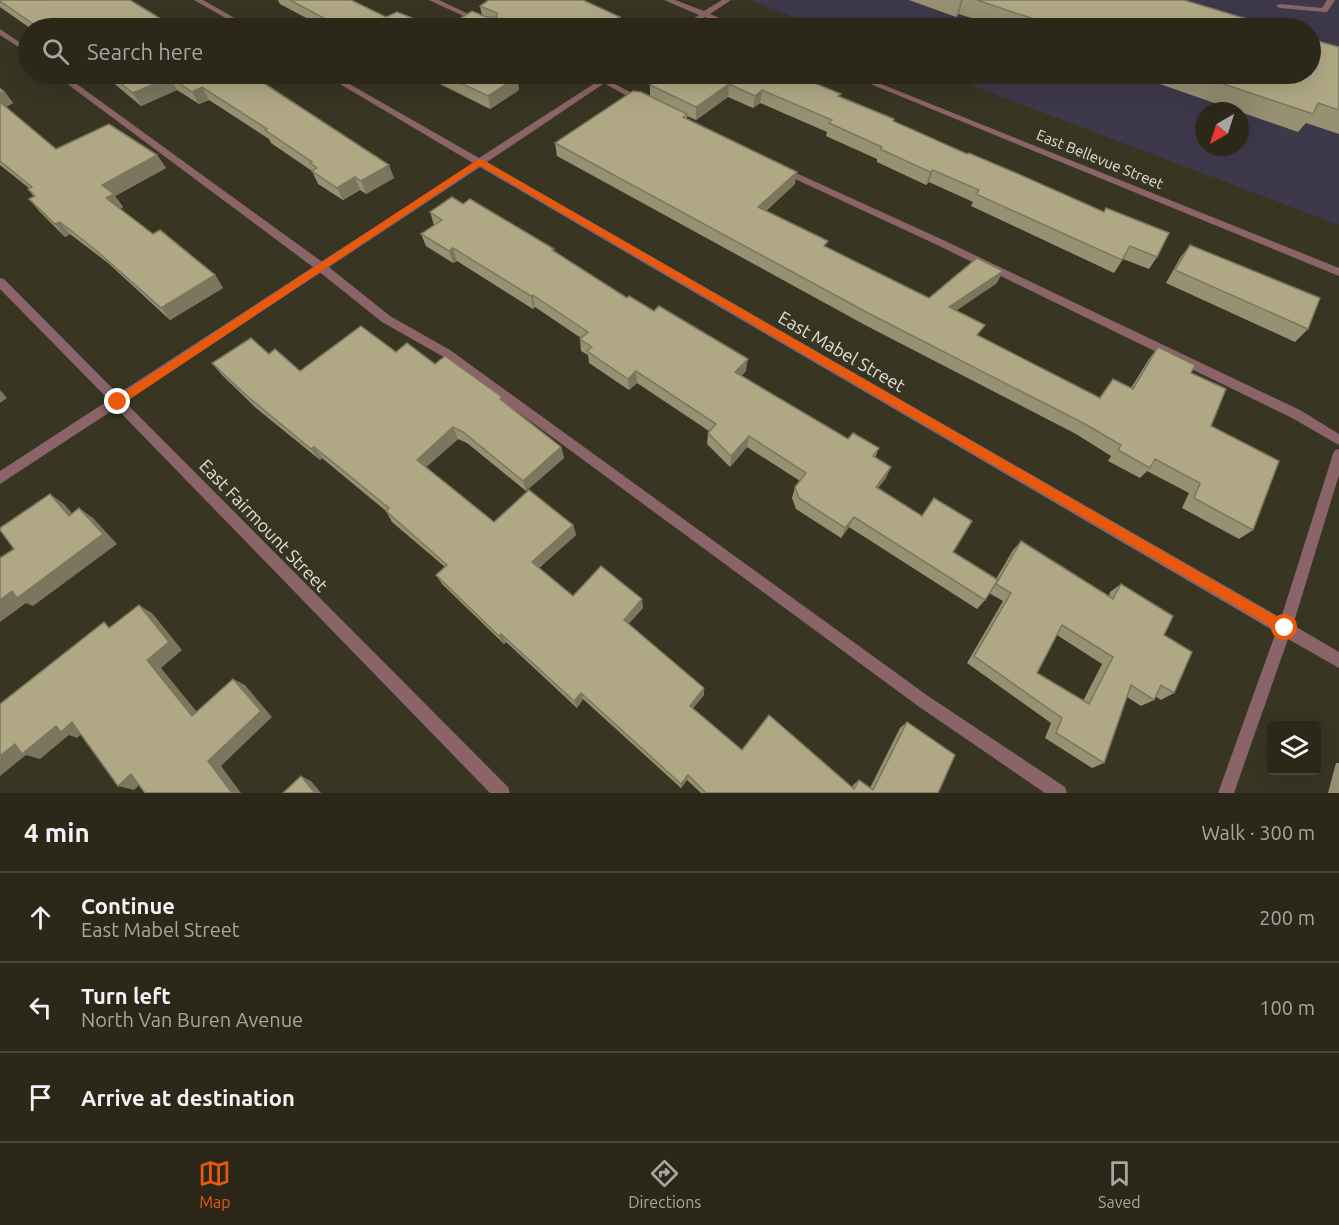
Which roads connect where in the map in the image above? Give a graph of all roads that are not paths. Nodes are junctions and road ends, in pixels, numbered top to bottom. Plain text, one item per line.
1 (198, 0) edge
2 (433, 0) edge
3 (668, 0) edge
4 (727, 0) edge
5 (1331, 0) edge
6 (1280, 6) dead end
7 (705, 15) junction
8 (230, 18) edge
9 (472, 18) edge
10 (700, 18) edge
11 (713, 18) edge
12 (0, 31) edge
13 (18, 44) edge
14 (72, 84) edge
15 (345, 84) edge
16 (598, 84) edge
17 (620, 84) edge
18 (875, 84) edge
19 (656, 108) edge
20 (480, 161) junction
21 (768, 163) edge
22 (321, 267) junction
23 (1339, 272) edge
24 (0, 282) edge
25 (118, 402) junction
26 (1339, 440) edge
27 (1339, 454) edge
28 (0, 478) edge
29 (1285, 628) junction
30 (1339, 660) edge
31 (502, 793) edge
32 (1059, 793) edge
33 (1226, 793) edge

1 - 8 street
2 - 9 street
3 - 7 street
4 - 7 street
5 - 6 street
7 - 10 street
7 - 11 street
12 - 13 street
14 - 22 street
15 - 20 street, East Mabel Street
16 - 20 street
17 - 19 street
18 - 23 street, East Bellevue Street
20 - 22 street
20 - 29 street, East Mabel Street
21 - 26 street
22 - 25 street
22 - 32 street
24 - 25 street, East Fairmount Street
25 - 28 street
25 - 31 street, East Fairmount Street
27 - 29 street
29 - 30 street, East Mabel Street
29 - 33 street

